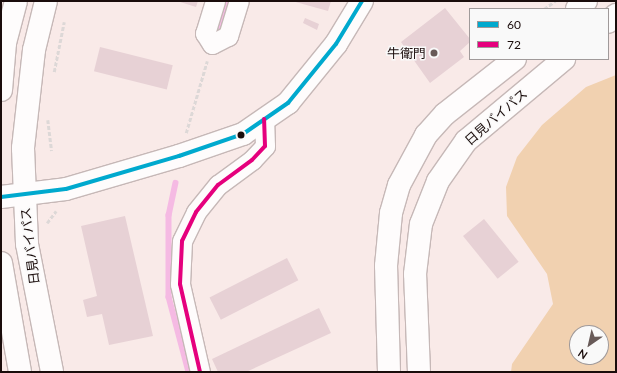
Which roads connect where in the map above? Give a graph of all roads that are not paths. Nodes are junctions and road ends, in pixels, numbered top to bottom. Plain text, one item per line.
1 (16, 1) edge
2 (46, 1) edge
3 (215, 1) edge
4 (239, 1) edge
5 (362, 1) edge
6 (586, 1) edge
7 (577, 8) edge
8 (513, 60) edge
9 (563, 60) edge
10 (1, 90) edge
11 (264, 120) junction
12 (24, 193) junction
13 (1, 197) edge
14 (1, 263) edge
15 (20, 372) edge
16 (52, 372) edge
17 (200, 372) edge
18 (388, 372) edge
19 (419, 372) edge

1 - 10 main road
2 - 12 main road, 日見バイパス
3 - 4 street
5 - 11 main road
6 - 7 main road
8 - 18 main road
9 - 19 main road, 日見バイパス
11 - 12 main road
11 - 17 street
12 - 13 main road
12 - 16 main road, 日見バイパス
14 - 15 main road

